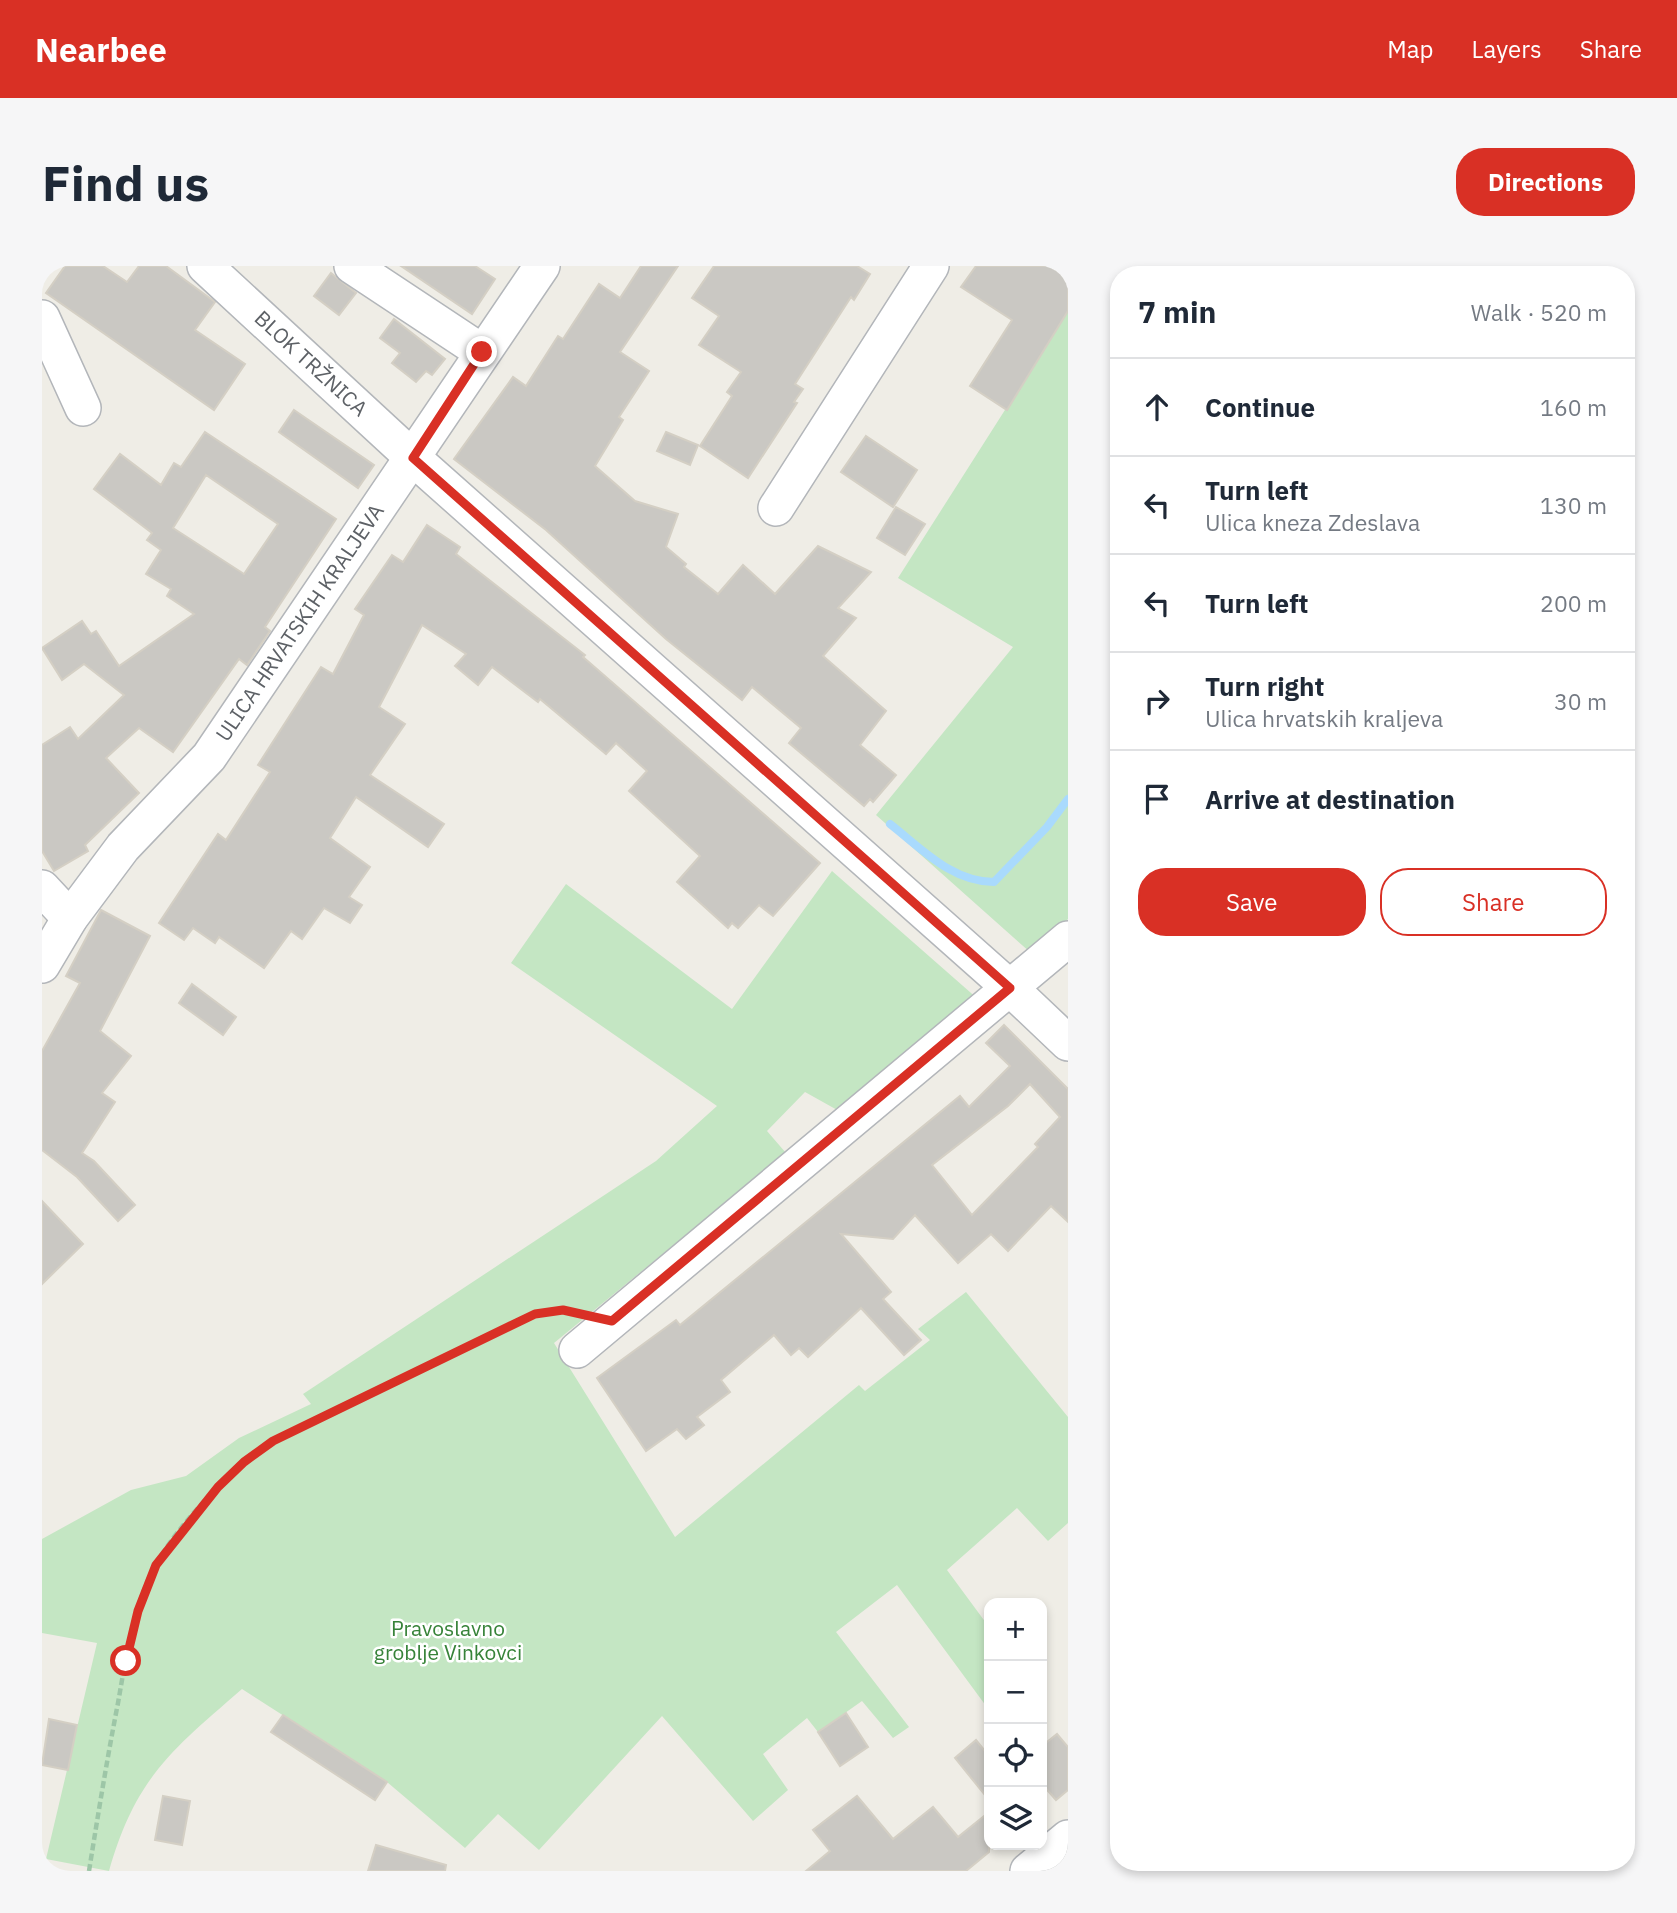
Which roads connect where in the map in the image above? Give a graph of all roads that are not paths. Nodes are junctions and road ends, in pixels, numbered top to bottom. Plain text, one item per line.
1 (352, 266) edge
2 (542, 266) edge
3 (931, 266) edge
4 (207, 267) edge
5 (42, 318) edge
6 (482, 352) junction
7 (83, 408) dead end
8 (413, 458) junction
9 (776, 509) dead end
10 (42, 888) edge
11 (70, 918) junction
12 (1068, 939) edge
13 (42, 965) edge
14 (1010, 988) junction
15 (1068, 1043) edge
16 (577, 1350) dead end
17 (1068, 1838) edge
18 (1028, 1871) edge

1 - 6 street
2 - 6 street, ULICA HRVATSKIH KRALJEVA
3 - 9 street
4 - 8 street, BLOK TRŽNICA
5 - 7 street
6 - 8 street, ULICA HRVATSKIH KRALJEVA
8 - 11 street, ULICA HRVATSKIH KRALJEVA
8 - 14 street, BLOK TRŽNICA
10 - 11 street
11 - 13 street, ULICA HRVATSKIH KRALJEVA
12 - 14 street
14 - 15 street, BLOK TRŽNICA
14 - 16 street
17 - 18 street

